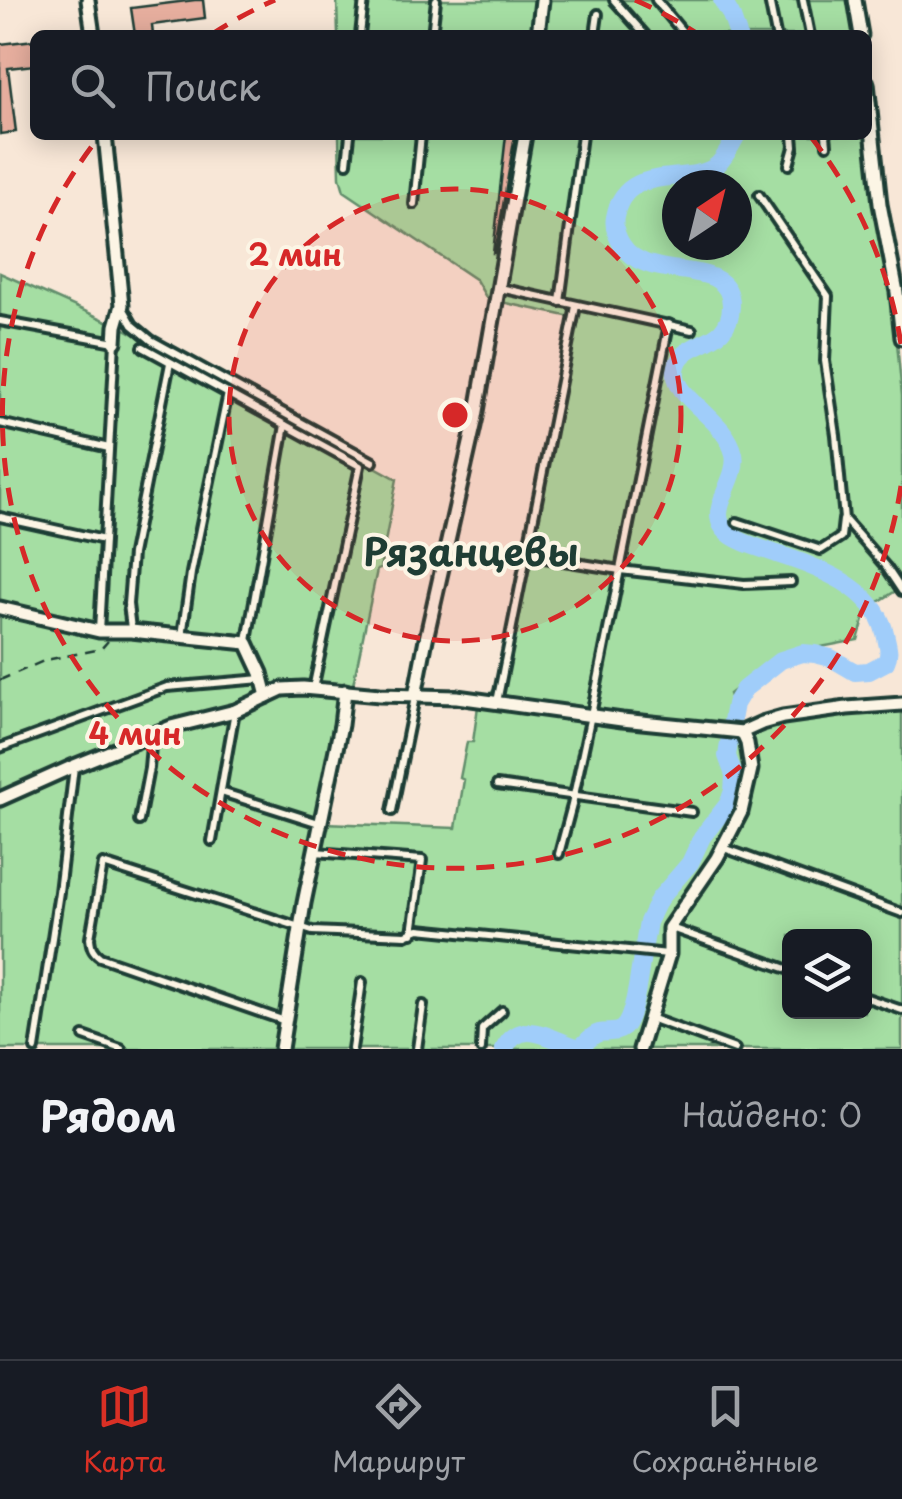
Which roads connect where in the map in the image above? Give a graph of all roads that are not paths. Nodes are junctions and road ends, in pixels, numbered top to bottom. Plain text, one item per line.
1 (88, 0) edge
2 (364, 0) edge
3 (436, 0) edge
4 (542, 0) edge
5 (614, 0) edge
6 (656, 0) edge
7 (769, 0) edge
8 (803, 0) edge
9 (854, 0) edge
10 (598, 14) dead end
11 (92, 30) edge
12 (361, 30) edge
13 (433, 30) edge
14 (539, 30) edge
15 (596, 30) edge
16 (641, 30) edge
17 (681, 30) edge
18 (775, 30) edge
19 (809, 30) edge
20 (860, 30) edge
21 (872, 130) edge
22 (106, 140) edge
23 (349, 140) edge
24 (420, 140) edge
25 (523, 140) edge
26 (581, 140) edge
27 (793, 140) edge
28 (826, 140) edge
29 (827, 145) dead end
30 (347, 164) dead end
31 (788, 165) dead end
32 (759, 195) dead end
33 (414, 204) dead end
34 (499, 288) junction
35 (560, 302) junction
36 (122, 304) junction
37 (576, 306) junction
38 (0, 321) edge
39 (669, 324) junction
40 (692, 330) dead end
41 (902, 338) edge
42 (115, 342) junction
43 (143, 347) dead end
44 (170, 362) junction
45 (228, 393) junction
46 (0, 423) edge
47 (285, 425) junction
48 (109, 448) junction
49 (373, 462) dead end
50 (0, 517) edge
51 (844, 519) junction
52 (737, 522) dead end
53 (104, 540) junction
54 (526, 554) junction
55 (620, 570) junction
56 (791, 582) dead end
57 (902, 591) edge
58 (0, 608) edge
59 (106, 631) junction
60 (131, 631) junction
61 (182, 636) junction
62 (247, 643) junction
63 (262, 679) junction
64 (313, 689) junction
65 (345, 691) junction
66 (266, 696) junction
67 (415, 696) junction
68 (496, 702) junction
69 (902, 704) edge
70 (235, 711) junction
71 (590, 715) junction
72 (730, 732) junction
73 (152, 734) junction
74 (0, 748) edge
75 (74, 766) junction
76 (496, 785) dead end
77 (220, 792) junction
78 (573, 795) junction
79 (0, 799) edge
80 (392, 811) dead end
81 (692, 812) dead end
82 (139, 821) dead end
83 (320, 824) junction
84 (212, 841) dead end
85 (723, 847) junction
86 (314, 852) junction
87 (559, 854) dead end
88 (902, 913) edge
89 (300, 926) junction
90 (669, 928) junction
91 (412, 932) junction
92 (669, 954) junction
93 (782, 967) edge
94 (362, 982) dead end
95 (872, 1000) edge
96 (423, 1004) dead end
97 (902, 1010) edge
98 (502, 1011) dead end
99 (649, 1018) junction
100 (285, 1021) junction
101 (84, 1036) dead end
102 (35, 1049) edge
103 (121, 1049) edge
104 (281, 1049) edge
105 (352, 1049) edge
106 (417, 1049) edge
107 (481, 1049) edge
108 (640, 1049) edge
109 (735, 1049) edge

1 - 11 street
2 - 12 lane
3 - 13 lane
4 - 14 street
5 - 16 lane
6 - 17 lane
7 - 18 lane
8 - 19 lane
9 - 20 street
10 - 15 lane
21 - 41 street
22 - 36 street
23 - 30 lane
24 - 33 lane
25 - 34 street
26 - 35 lane
27 - 31 lane
28 - 29 lane
32 - 51 lane
34 - 35 lane
34 - 67 street
35 - 37 lane
36 - 42 street
36 - 49 lane
37 - 39 lane
37 - 54 lane
38 - 42 lane
39 - 40 lane
39 - 55 lane
42 - 48 lane
43 - 44 lane
44 - 45 lane
44 - 60 lane
45 - 47 lane
45 - 61 lane
46 - 48 lane
47 - 62 lane
47 - 64 lane
48 - 53 lane
50 - 53 lane
51 - 52 lane
51 - 57 lane
53 - 59 lane
54 - 55 lane
54 - 68 lane
55 - 56 lane
55 - 71 lane
58 - 59 street
59 - 60 street
60 - 61 street
61 - 62 street
62 - 63 street
63 - 66 street
63 - 74 lane
64 - 65 street
64 - 66 street
65 - 67 street
65 - 83 street
66 - 70 street
67 - 68 street
67 - 80 lane
68 - 71 street
69 - 72 street
70 - 73 street
70 - 77 lane
71 - 72 street
71 - 78 lane
72 - 85 street
73 - 75 street
73 - 82 lane
75 - 79 street
75 - 102 lane
76 - 78 lane
77 - 83 lane
77 - 84 lane
78 - 81 lane
78 - 87 lane
83 - 86 street
85 - 88 lane
85 - 90 street
86 - 89 street
86 - 91 lane
89 - 91 lane
89 - 100 street
89 - 100 lane
90 - 92 street
90 - 93 lane
91 - 92 lane
92 - 99 street
94 - 105 lane
95 - 97 lane
96 - 106 lane
98 - 107 lane
99 - 108 street
99 - 109 lane
100 - 104 street
101 - 103 lane

